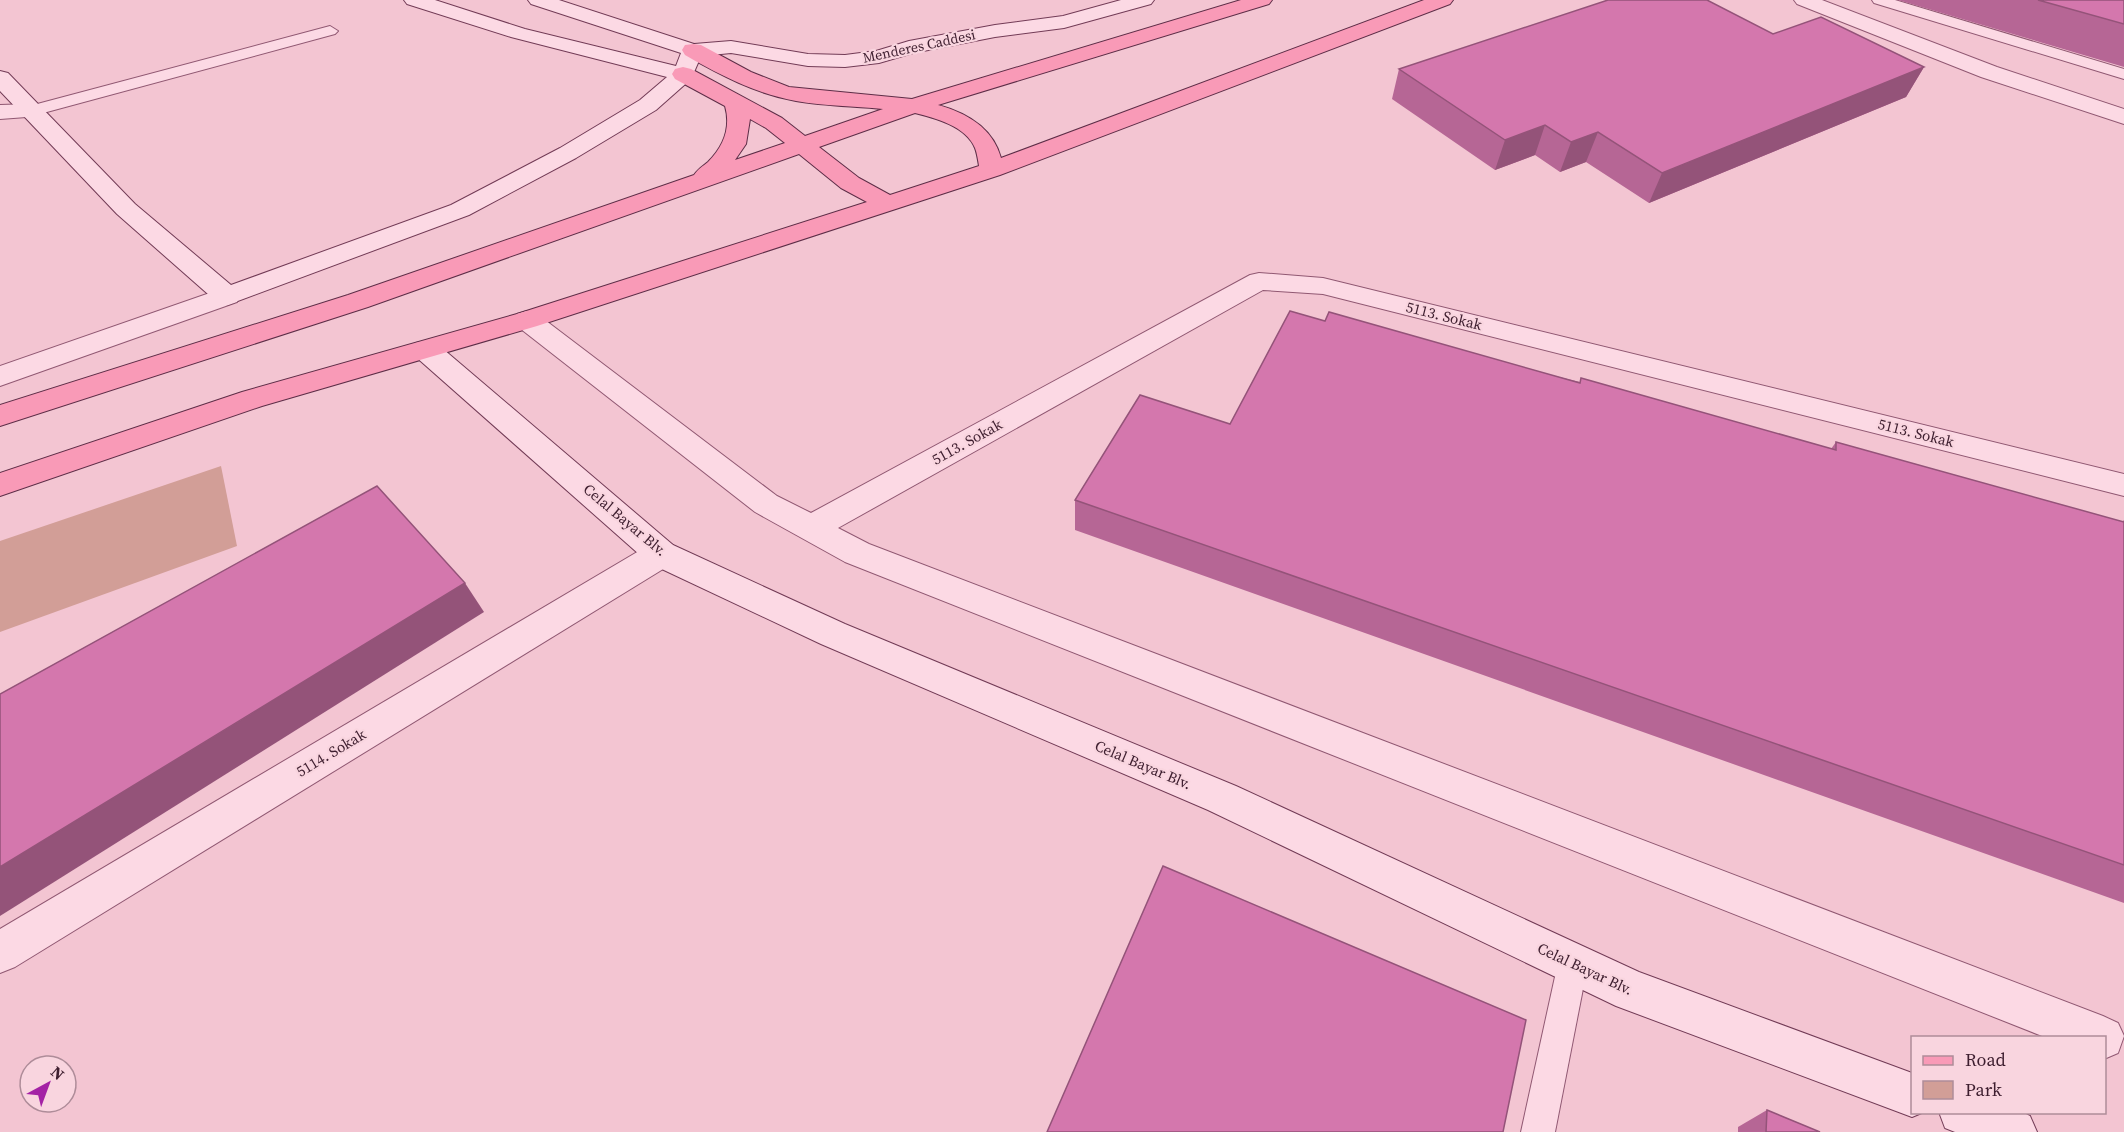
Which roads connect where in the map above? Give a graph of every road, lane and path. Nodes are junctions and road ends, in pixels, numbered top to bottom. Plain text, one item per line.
1 (414, 0) edge
2 (538, 0) edge
3 (1144, 0) edge
4 (1262, 0) edge
5 (1443, 0) edge
6 (1804, 0) edge
7 (1879, 0) edge
8 (330, 31) dead end
9 (693, 50) junction
10 (683, 74) junction
11 (2124, 74) edge
12 (0, 78) edge
13 (735, 102) junction
14 (913, 106) junction
15 (32, 111) junction
16 (0, 112) edge
17 (2124, 117) edge
18 (804, 146) junction
19 (992, 170) junction
20 (697, 182) junction
21 (888, 204) junction
22 (227, 296) junction
23 (527, 320) junction
24 (426, 350) junction
25 (0, 376) edge
26 (0, 416) edge
27 (2124, 484) edge
28 (0, 485) edge
29 (811, 528) junction
30 (661, 554) junction
31 (0, 952) edge
32 (1573, 963) junction
33 (2099, 1036) edge
34 (2106, 1039) edge
35 (2124, 1046) edge
36 (1911, 1095) edge
37 (1964, 1114) edge
38 (1538, 1132) edge
39 (2014, 1132) edge

1 - 10 street
2 - 9 street
3 - 9 street, Menderes Caddesi
4 - 14 main road
5 - 19 main road
6 - 17 street
7 - 11 lane
8 - 15 lane
9 - 10 street
9 - 14 main road
10 - 13 main road
10 - 22 street
12 - 15 street
13 - 18 main road
13 - 20 main road
14 - 18 main road
14 - 19 main road
15 - 16 street
15 - 22 street
18 - 20 main road
18 - 21 main road
19 - 21 main road
20 - 26 main road
21 - 23 main road
22 - 25 street
23 - 24 main road
23 - 29 street
24 - 28 main road
24 - 30 street, Celal Bayar Blv.
27 - 29 street, 5113. Sokak
29 - 33 street
30 - 31 street, 5114. Sokak
30 - 32 street, Celal Bayar Blv.
32 - 36 street, Celal Bayar Blv.
32 - 38 lane
34 - 35 street
37 - 39 street

